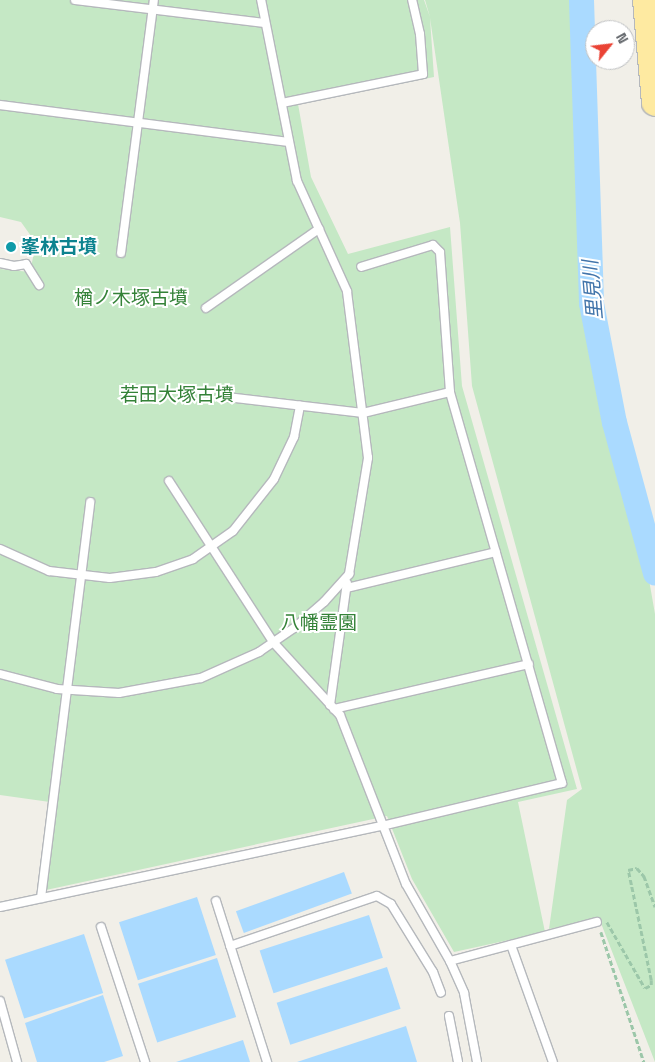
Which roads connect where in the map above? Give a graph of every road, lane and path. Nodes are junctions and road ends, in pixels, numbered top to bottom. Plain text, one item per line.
1 (75, 0) edge
2 (154, 0) edge
3 (261, 0) edge
4 (412, 0) edge
5 (646, 0) edge
6 (153, 10) junction
7 (265, 23) junction
8 (282, 103) junction
9 (655, 103) edge
10 (0, 105) edge
11 (138, 122) junction
12 (290, 142) junction
13 (319, 229) junction
14 (121, 253) dead end
15 (0, 263) edge
16 (361, 267) dead end
17 (39, 285) dead end
18 (206, 308) dead end
19 (450, 392) junction
20 (227, 397) dead end
21 (300, 406) junction
22 (362, 413) junction
23 (170, 481) dead end
24 (90, 502) dead end
25 (212, 548) junction
26 (0, 549) edge
27 (496, 552) junction
28 (349, 574) junction
29 (80, 576) junction
30 (347, 588) junction
31 (273, 642) junction
32 (529, 664) junction
33 (0, 674) edge
34 (64, 690) junction
35 (332, 707) junction
36 (382, 826) junction
37 (41, 898) junction
38 (216, 901) dead end
39 (0, 907) edge
40 (655, 907) edge
41 (597, 922) junction
42 (101, 927) dead end
43 (510, 945) junction
44 (230, 946) junction
45 (450, 962) junction
46 (441, 993) dead end
47 (0, 1001) edge
48 (449, 1016) dead end
49 (17, 1062) edge
50 (145, 1062) edge
51 (267, 1062) edge
52 (458, 1062) edge
53 (477, 1062) edge
54 (553, 1062) edge
55 (644, 1062) edge

1 - 6 lane
2 - 6 lane
3 - 7 lane
4 - 8 lane
5 - 9 highway
6 - 7 lane
6 - 11 lane
7 - 8 lane
8 - 12 lane
10 - 11 lane
11 - 12 lane
11 - 14 lane
12 - 13 lane
13 - 18 lane
13 - 22 lane
15 - 17 lane
16 - 19 lane
19 - 22 lane
19 - 27 lane
20 - 21 lane
21 - 22 lane
21 - 25 lane
22 - 28 lane
23 - 25 lane
24 - 29 lane
25 - 29 lane
25 - 31 lane
26 - 29 lane
27 - 30 lane
27 - 32 lane
28 - 30 lane
28 - 31 lane
29 - 34 lane
30 - 35 lane
31 - 34 lane
31 - 35 lane
32 - 35 lane
32 - 36 lane
33 - 34 lane
34 - 37 lane
35 - 36 lane
36 - 37 lane
36 - 45 lane
37 - 39 lane
38 - 44 lane
40 - 41 path
41 - 43 lane
41 - 55 path
42 - 50 lane
43 - 45 lane
43 - 54 lane
44 - 46 lane
44 - 51 lane
45 - 53 lane
47 - 49 lane
48 - 52 lane

